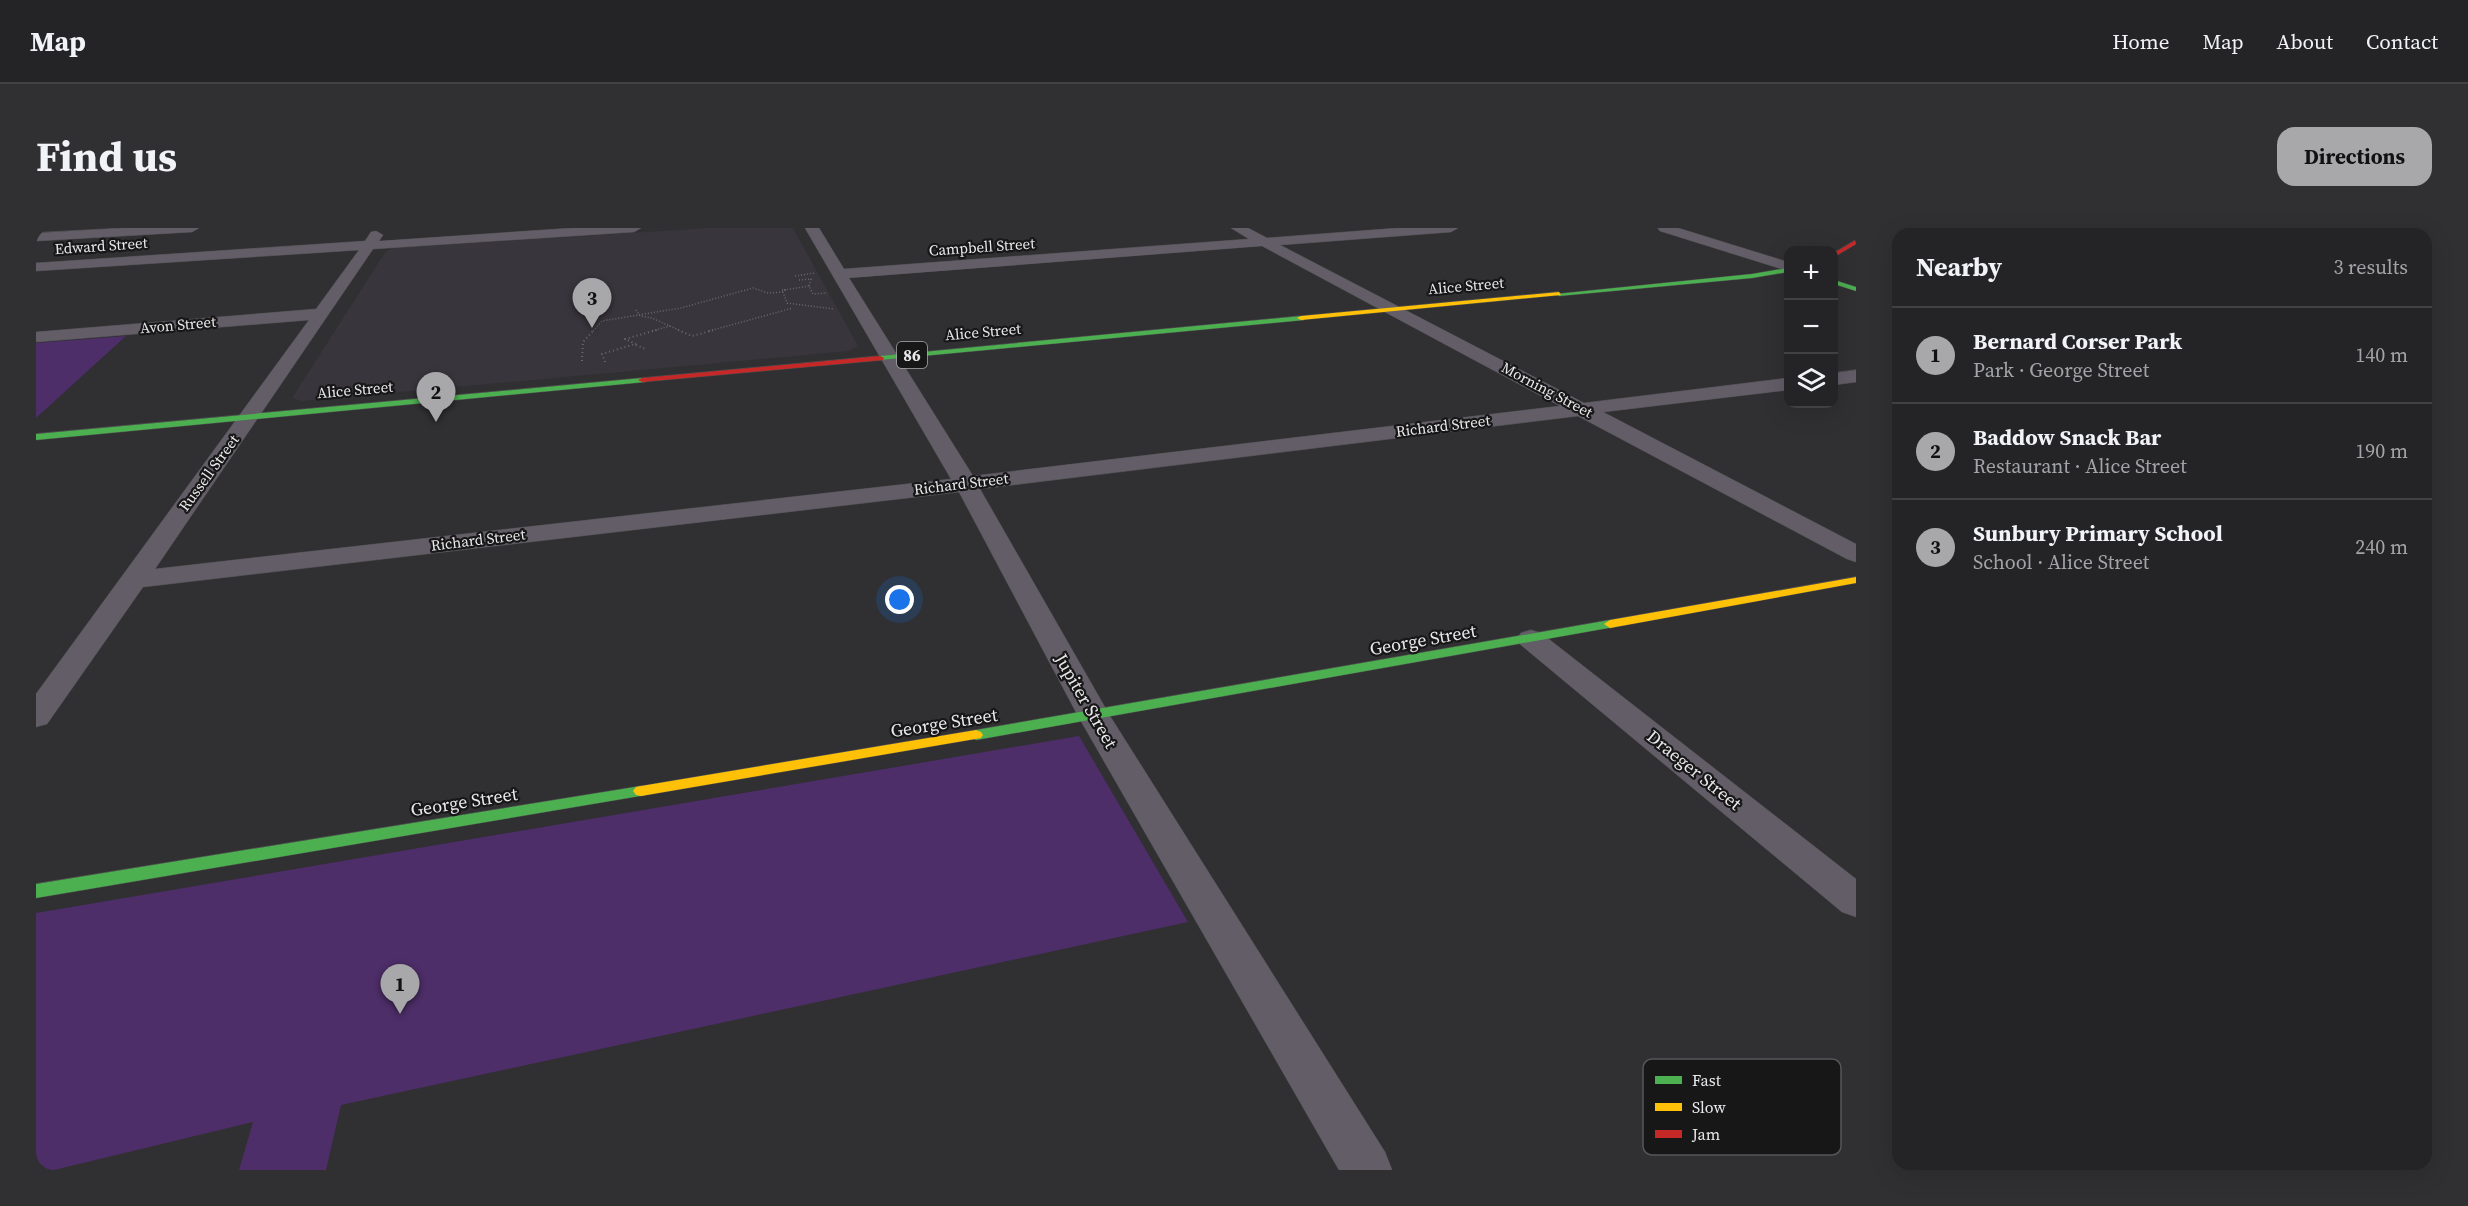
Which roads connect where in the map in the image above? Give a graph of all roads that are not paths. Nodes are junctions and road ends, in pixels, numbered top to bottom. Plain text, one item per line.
1 (192, 228) edge
2 (380, 228) edge
3 (634, 228) edge
4 (812, 228) edge
5 (1238, 228) edge
6 (1451, 228) edge
7 (1665, 228) edge
8 (592, 229) edge
9 (36, 237) edge
10 (1264, 242) junction
11 (1856, 242) edge
12 (368, 245) junction
13 (1838, 252) edge
14 (36, 267) edge
15 (1784, 268) edge
16 (1784, 270) edge
17 (831, 273) junction
18 (1838, 284) edge
19 (1856, 289) edge
20 (1393, 310) junction
21 (320, 314) junction
22 (36, 337) edge
23 (890, 357) junction
24 (1856, 376) edge
25 (1838, 378) edge
26 (1784, 384) edge
27 (1583, 409) junction
28 (250, 416) junction
29 (36, 436) edge
30 (966, 484) junction
31 (1856, 554) edge
32 (132, 580) junction
33 (1856, 580) edge
34 (1531, 639) junction
35 (1094, 716) junction
36 (36, 717) edge
37 (36, 891) edge
38 (1856, 901) edge
39 (1367, 1170) edge

1 - 9 street
2 - 12 street, Russell Street
3 - 8 street, Edward Street
4 - 17 street, Jupiter Street
5 - 10 street, Morning Street
6 - 10 street, Campbell Street
7 - 15 street
8 - 12 street, Edward Street
10 - 17 street, Campbell Street
10 - 20 street, Morning Street
11 - 13 main road
12 - 14 street, Edward Street
12 - 21 street, Russell Street
16 - 20 main road, Alice Street / 86
17 - 23 street, Jupiter Street
18 - 19 main road
20 - 23 main road, Alice Street / 86
20 - 27 street, Morning Street
21 - 22 street, Avon Street
21 - 28 street, Russell Street
23 - 28 main road, Alice Street / 86
23 - 30 street, Jupiter Street
24 - 25 street
26 - 27 street, Richard Street
27 - 30 street, Richard Street
27 - 31 street, Morning Street
28 - 29 main road, Alice Street / 86
28 - 32 street, Russell Street
30 - 32 street, Richard Street
30 - 35 street, Jupiter Street
32 - 36 street, Russell Street
33 - 34 main road, George Street
34 - 35 main road, George Street
34 - 38 street, Draeger Street
35 - 37 main road, George Street
35 - 39 street, Jupiter Street

